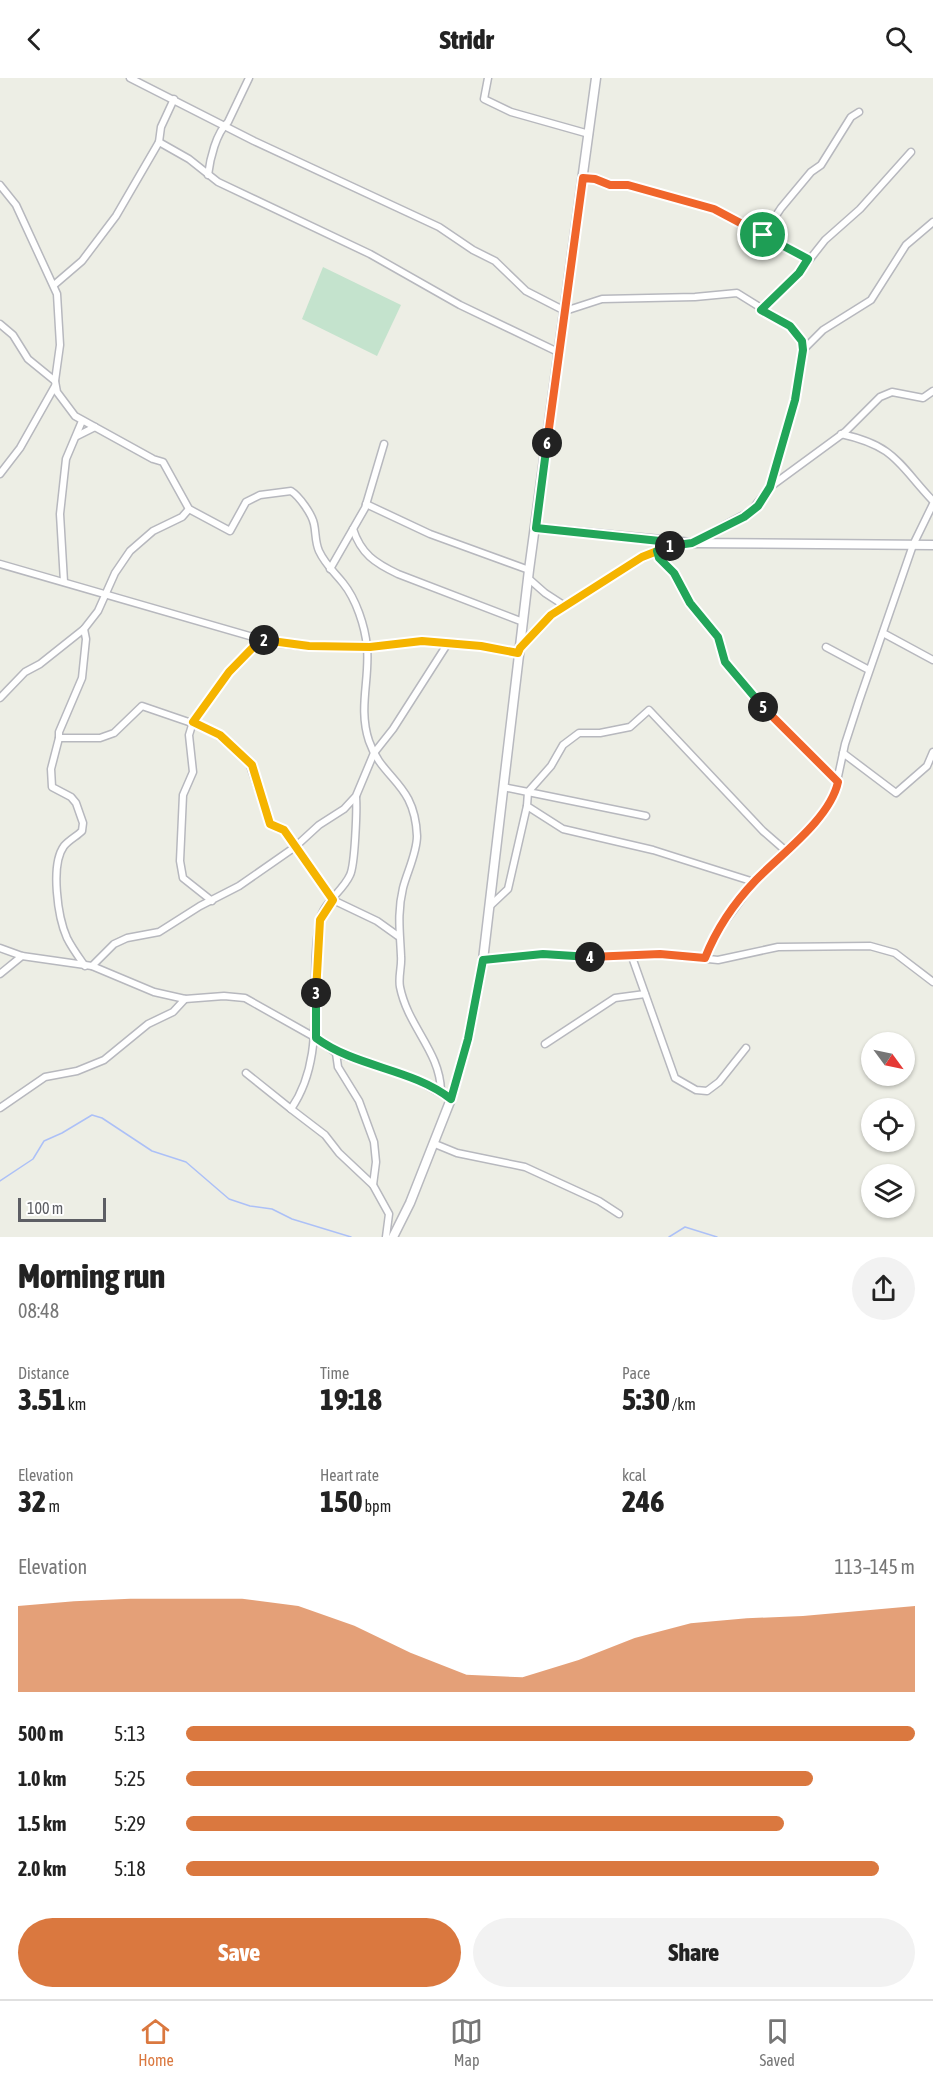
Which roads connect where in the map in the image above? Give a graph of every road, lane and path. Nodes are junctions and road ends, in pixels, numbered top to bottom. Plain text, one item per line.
1 (130, 78) edge
2 (249, 78) edge
3 (488, 78) edge
4 (596, 78) edge
5 (174, 99) junction
6 (860, 112) dead end
7 (224, 126) junction
8 (589, 134) junction
9 (159, 142) junction
10 (911, 152) dead end
11 (208, 175) junction
12 (583, 178) junction
13 (0, 185) edge
14 (933, 222) edge
15 (763, 235) junction
16 (808, 259) junction
17 (54, 285) junction
18 (761, 310) junction
19 (565, 311) junction
20 (0, 324) edge
21 (803, 350) junction
22 (560, 352) junction
23 (55, 383) junction
24 (933, 392) edge
25 (82, 421) junction
26 (95, 427) junction
27 (841, 434) junction
28 (77, 436) junction
29 (384, 444) dead end
30 (0, 474) edge
31 (770, 487) junction
32 (933, 502) edge
33 (366, 504) junction
34 (189, 509) junction
35 (536, 528) junction
36 (353, 529) junction
37 (679, 543) junction
38 (692, 543) junction
39 (913, 545) junction
40 (933, 545) edge
41 (657, 551) junction
42 (0, 564) edge
43 (330, 569) junction
44 (529, 574) junction
45 (64, 582) junction
46 (104, 595) junction
47 (566, 606) junction
48 (523, 622) junction
49 (84, 629) junction
50 (883, 633) junction
51 (261, 639) junction
52 (448, 643) junction
53 (367, 647) junction
54 (826, 647) dead end
55 (519, 650) junction
56 (933, 660) edge
57 (869, 670) junction
58 (0, 686) edge
59 (6, 691) junction
60 (0, 698) edge
61 (193, 722) junction
62 (59, 738) junction
63 (933, 752) edge
64 (374, 753) junction
65 (843, 753) junction
66 (838, 782) junction
67 (503, 787) junction
68 (528, 792) junction
69 (356, 796) junction
70 (526, 806) junction
71 (646, 816) dead end
72 (296, 847) junction
73 (786, 851) junction
74 (754, 882) junction
75 (333, 900) junction
76 (212, 901) junction
77 (491, 905) junction
78 (398, 936) junction
79 (0, 948) edge
80 (22, 956) junction
81 (632, 957) junction
82 (705, 958) junction
83 (483, 960) junction
84 (88, 966) junction
85 (0, 974) edge
86 (933, 982) edge
87 (645, 993) junction
88 (185, 999) junction
89 (316, 1038) junction
90 (545, 1044) dead end
91 (746, 1048) dead end
92 (336, 1053) junction
93 (246, 1073) dead end
94 (441, 1091) junction
95 (451, 1099) junction
96 (0, 1108) edge
97 (291, 1109) junction
98 (435, 1144) junction
99 (373, 1185) junction
100 (619, 1214) dead end
101 (386, 1237) edge
102 (393, 1237) edge

1 - 5 street
2 - 7 street
3 - 8 street
4 - 8 street
5 - 7 street
5 - 9 street
6 - 15 street
7 - 11 street
7 - 19 street
8 - 12 street
9 - 11 street
9 - 17 street
10 - 16 street
11 - 22 street
12 - 15 street
12 - 19 street
13 - 17 street
14 - 21 street
15 - 16 street
16 - 18 street
17 - 23 street
18 - 19 street
18 - 21 street
19 - 22 street
20 - 23 street
21 - 31 street
22 - 35 street
23 - 25 street
23 - 30 street
24 - 27 street
25 - 26 street
25 - 28 street
26 - 28 street
26 - 34 street
27 - 31 street
27 - 32 street
28 - 45 street
29 - 33 street
31 - 38 street
32 - 39 street
33 - 36 street
33 - 44 street
34 - 43 street
34 - 46 street
35 - 37 street
35 - 44 street
36 - 43 street
36 - 48 street
37 - 38 street
37 - 41 street
38 - 39 street
39 - 40 street
39 - 50 street
41 - 47 street
41 - 66 street
42 - 45 street
43 - 53 street
44 - 47 street
44 - 48 street
45 - 46 street
46 - 49 street
46 - 51 street
47 - 55 street
48 - 55 street
49 - 59 street
49 - 62 street
50 - 56 street
50 - 57 street
51 - 53 street
51 - 61 street
52 - 53 street
52 - 55 street
52 - 64 street
53 - 64 street
54 - 57 street
55 - 67 street
57 - 65 street
58 - 59 street
59 - 60 street
61 - 62 street
61 - 72 street
61 - 76 street
62 - 84 street
63 - 65 street
64 - 69 street
64 - 78 street
65 - 66 street
66 - 73 street
67 - 68 street
67 - 77 street
68 - 70 street
68 - 71 street
68 - 73 street
69 - 72 street
69 - 75 street
70 - 74 street
70 - 77 street
72 - 75 street
72 - 76 street
73 - 74 street
74 - 82 street
75 - 78 street
75 - 89 street
76 - 84 street
77 - 83 street
78 - 94 street
79 - 80 street
80 - 84 street
80 - 85 street
81 - 82 street
81 - 83 street
81 - 87 street
82 - 86 street
83 - 95 street
84 - 88 street
87 - 90 street
87 - 91 street
88 - 89 street
88 - 96 street
89 - 92 street
89 - 97 street
92 - 94 street
92 - 99 street
93 - 97 street
94 - 95 street
95 - 98 street
97 - 99 street
98 - 100 street
98 - 102 street
99 - 101 street

